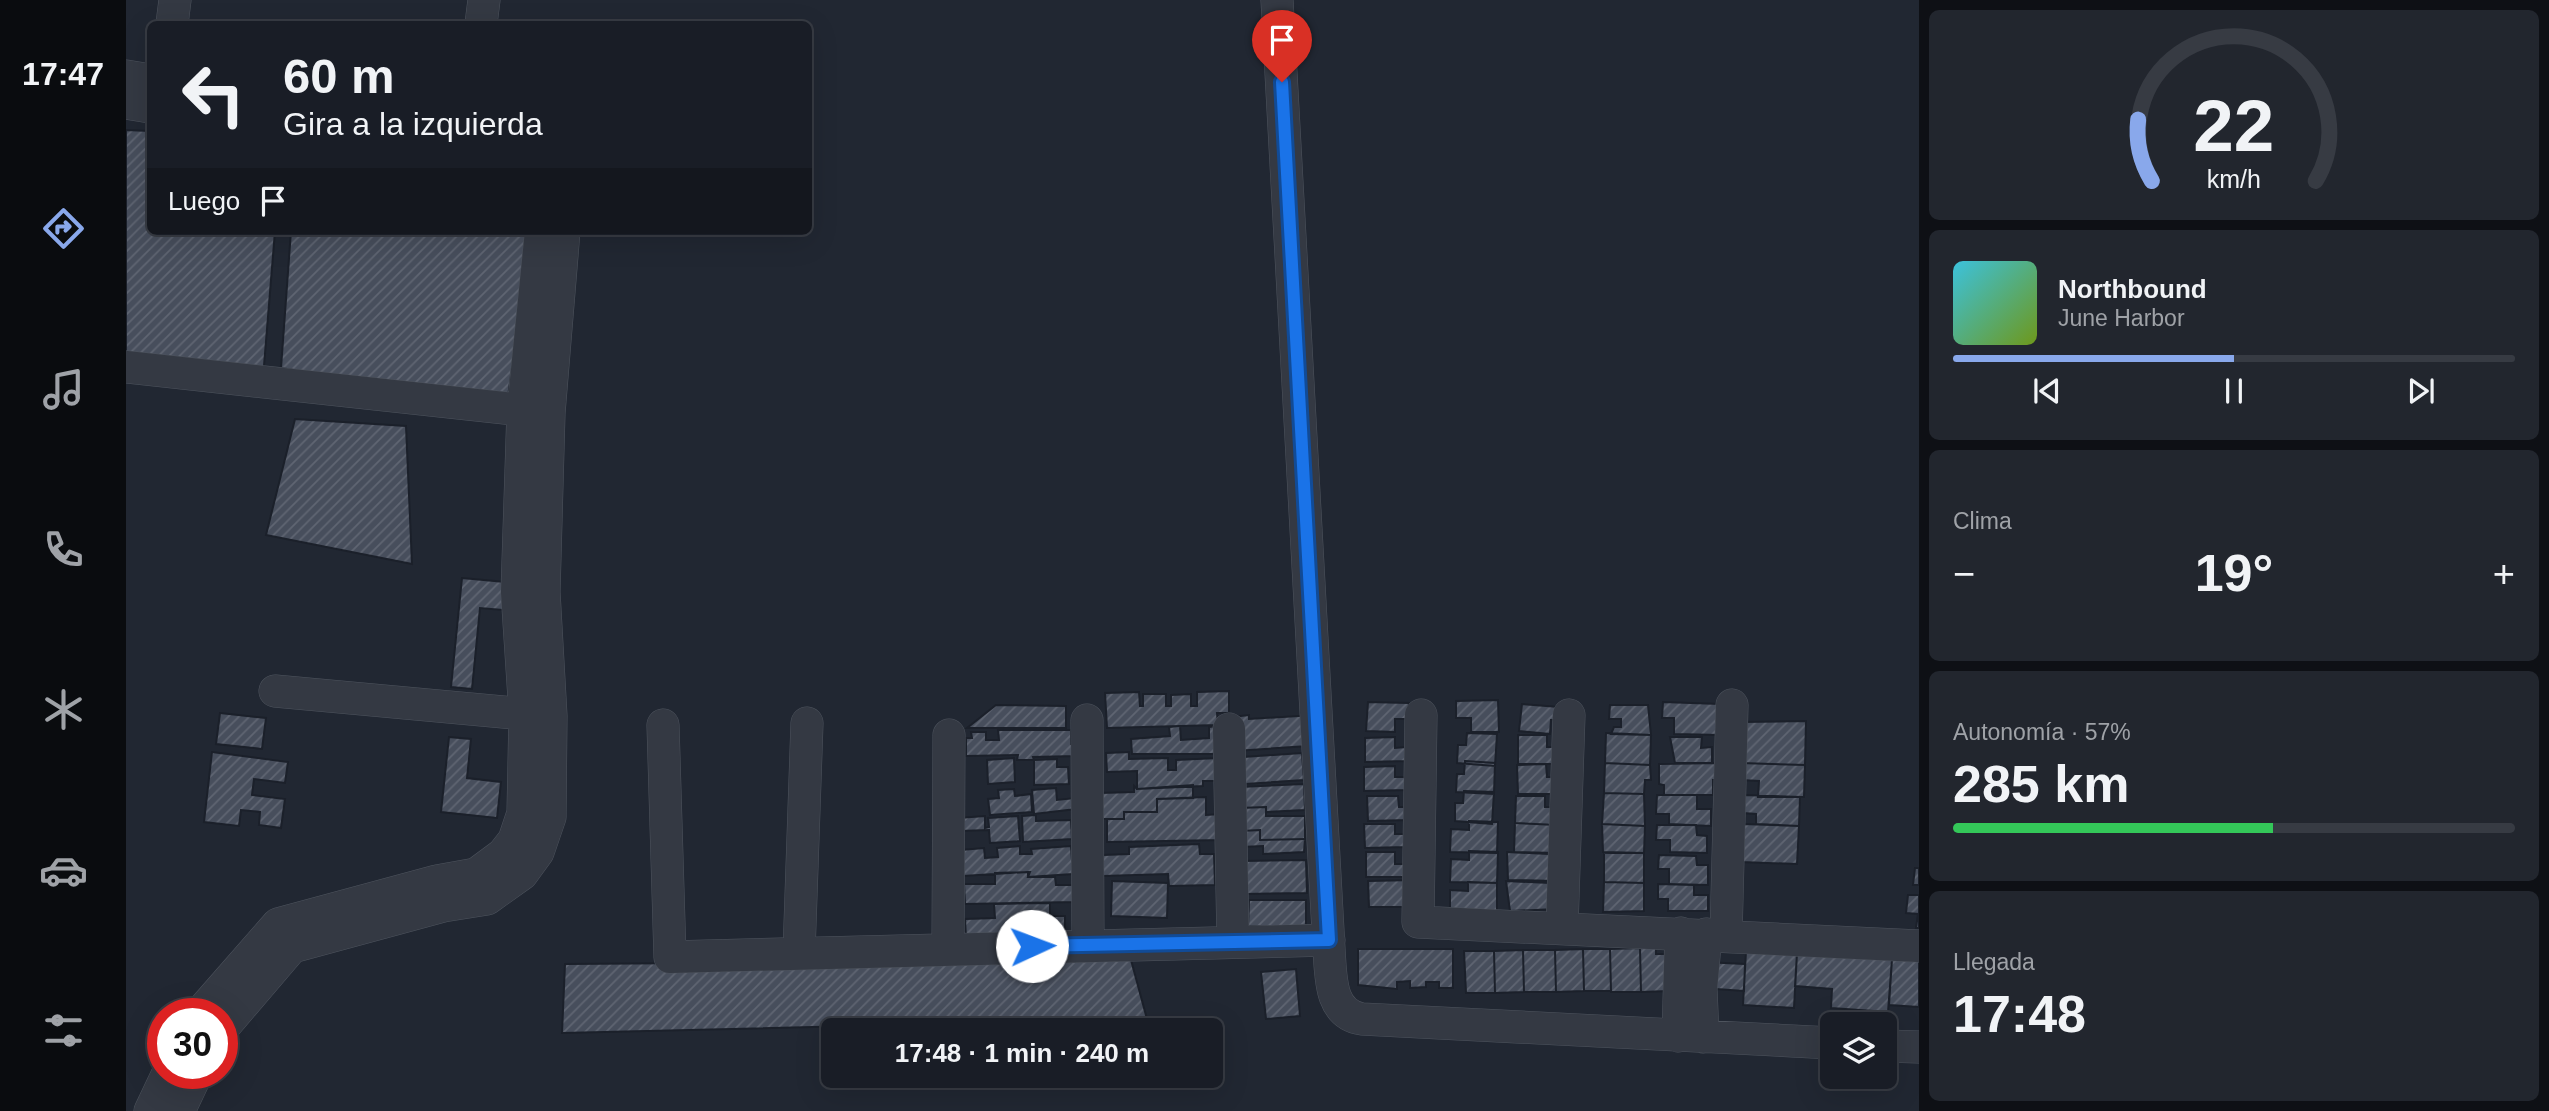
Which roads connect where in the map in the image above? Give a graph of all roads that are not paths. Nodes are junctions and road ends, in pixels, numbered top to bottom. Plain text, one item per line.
1 (175, 0) edge
2 (484, 0) edge
3 (1277, 0) edge
4 (172, 21) edge
5 (481, 21) edge
6 (126, 76) edge
7 (147, 80) edge
8 (126, 103) edge
9 (147, 106) edge
10 (541, 235) edge
11 (563, 235) edge
12 (126, 368) edge
13 (536, 411) junction
14 (275, 691) dead end
15 (1732, 705) dead end
16 (538, 715) junction
17 (1421, 715) dead end
18 (1569, 715) dead end
19 (1087, 720) dead end
20 (807, 723) dead end
21 (663, 724) dead end
22 (1229, 729) dead end
23 (949, 735) dead end
24 (1562, 927) junction
25 (1704, 934) junction
26 (1329, 940) junction
27 (1233, 941) junction
28 (1088, 945) junction
29 (1919, 946) edge
30 (948, 949) junction
31 (799, 953) junction
32 (213, 998) edge
33 (238, 1010) edge
34 (1691, 1037) junction
35 (1820, 1042) edge
36 (1897, 1046) edge
37 (1919, 1047) edge
38 (160, 1089) edge
39 (189, 1089) edge
40 (150, 1111) edge
41 (179, 1111) edge

1 - 4 street
2 - 5 street
3 - 26 street
6 - 7 street
8 - 9 street
10 - 13 street
11 - 13 street
12 - 13 street
13 - 16 street
14 - 16 street
15 - 25 street
16 - 32 street
16 - 33 street
17 - 24 street
18 - 24 street
19 - 28 street
20 - 31 street
21 - 31 street
22 - 27 street
23 - 30 street
24 - 25 street
25 - 29 street
25 - 34 street
26 - 27 street
26 - 34 street
27 - 28 street
28 - 30 street
30 - 31 street
34 - 35 street
36 - 37 street
38 - 40 street
39 - 41 street

